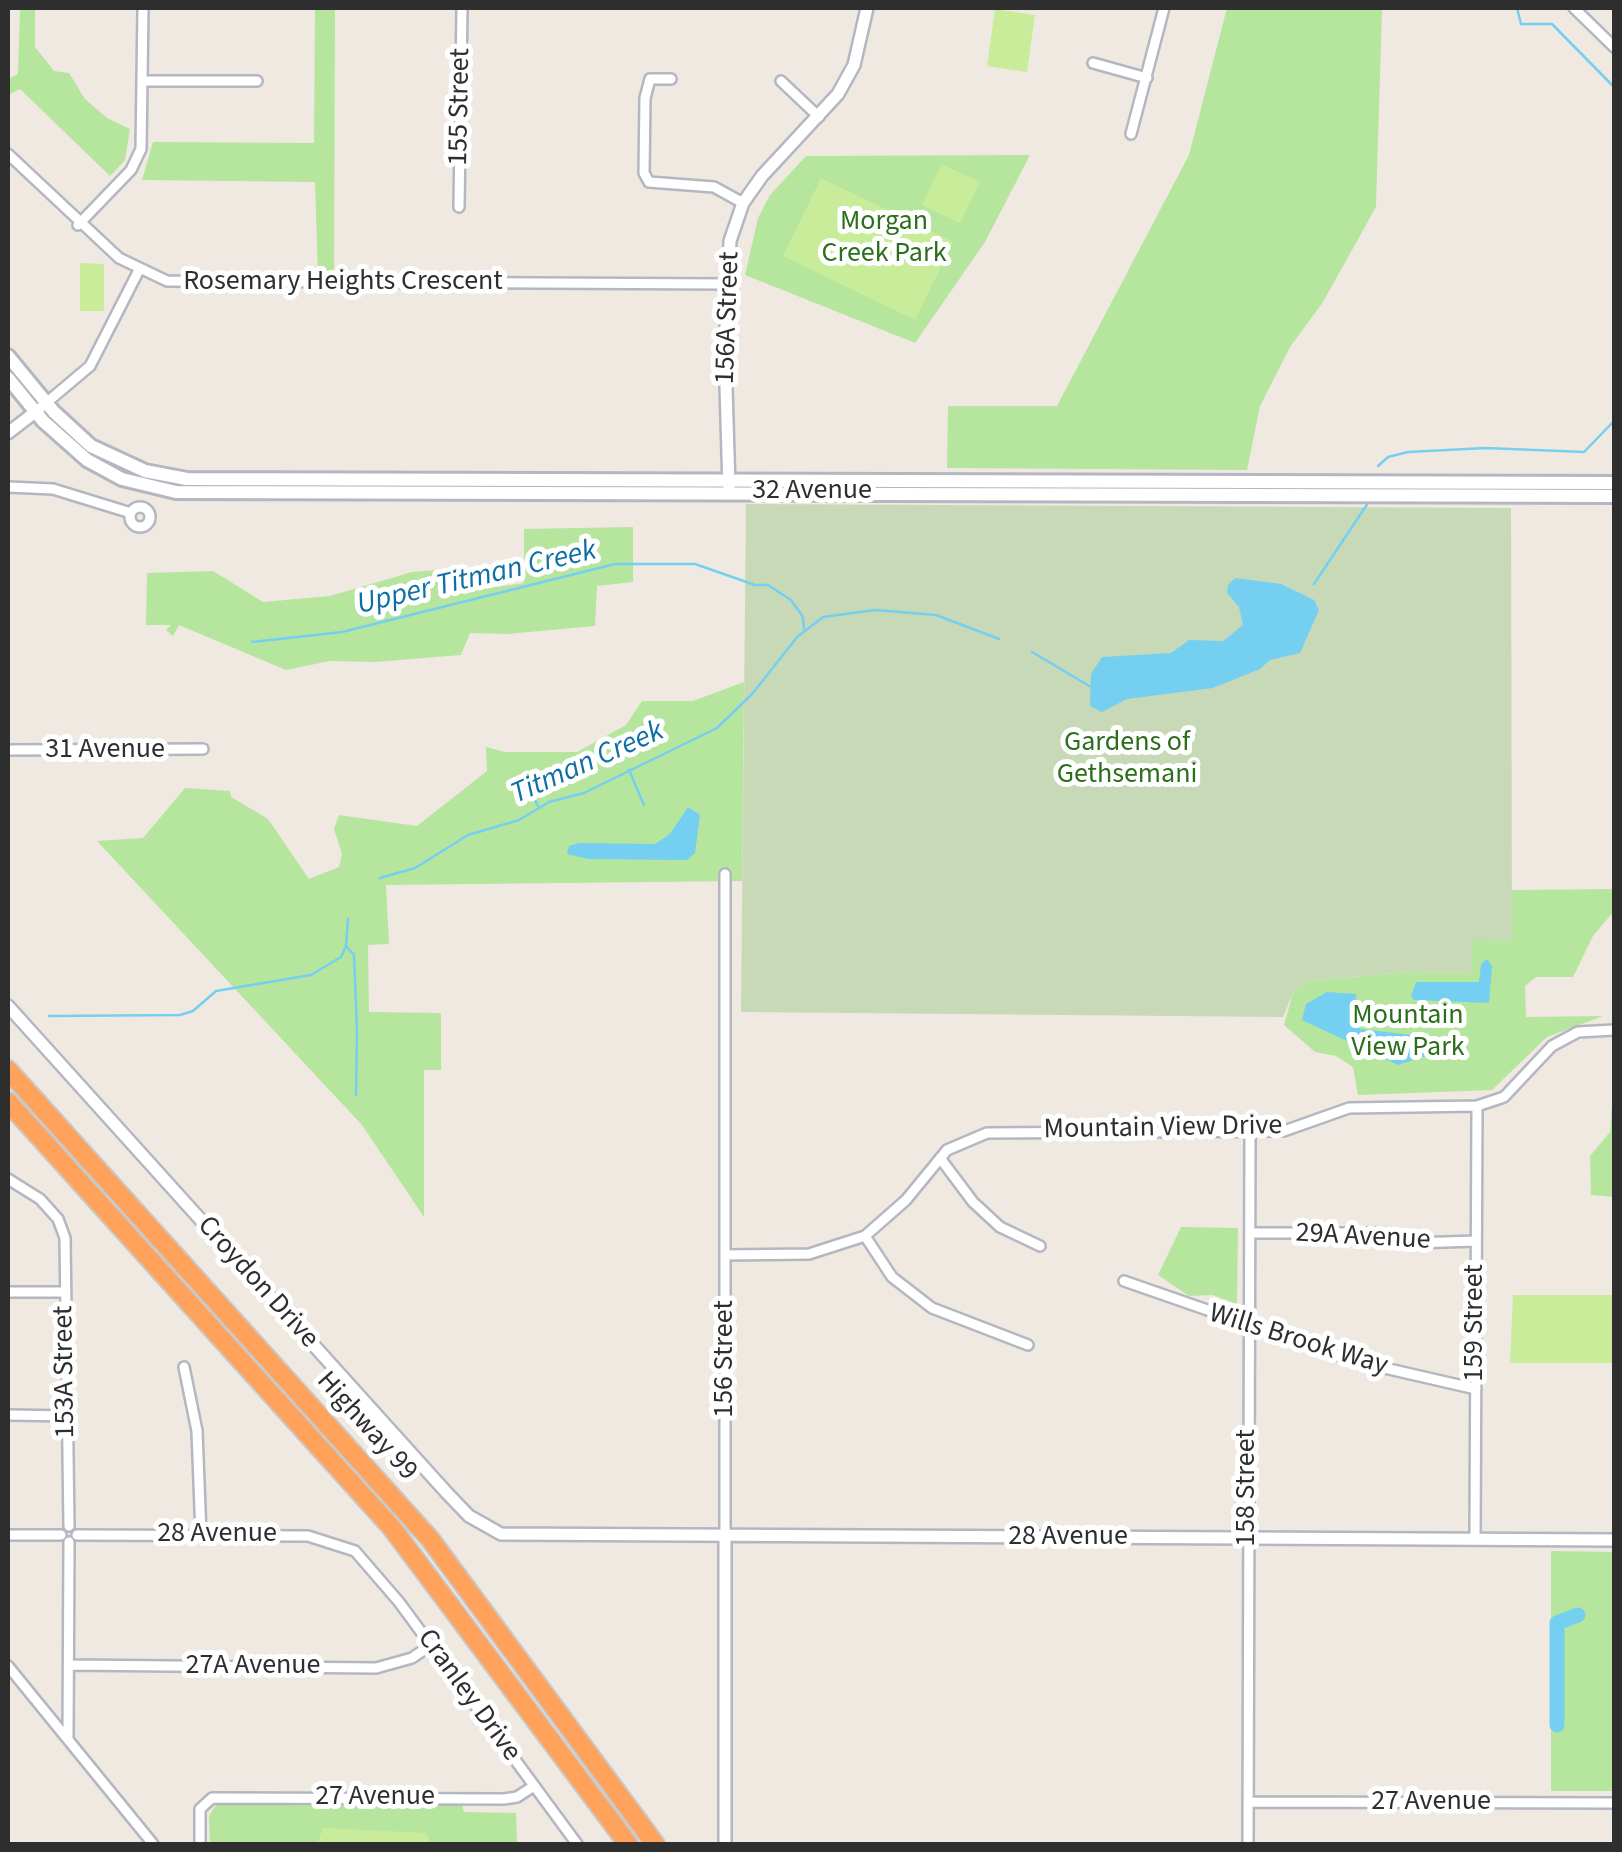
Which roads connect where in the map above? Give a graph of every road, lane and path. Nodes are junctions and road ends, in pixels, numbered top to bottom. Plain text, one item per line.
1 (143, 8) edge
2 (462, 8) edge
3 (867, 8) edge
4 (1164, 8) edge
5 (1574, 8) edge
6 (1614, 47) edge
7 (1093, 63) dead end
8 (1147, 78) junction
9 (670, 79) dead end
10 (143, 81) junction
11 (256, 81) dead end
12 (782, 81) dead end
13 (819, 117) junction
14 (1131, 134) dead end
15 (8, 154) edge
16 (744, 204) junction
17 (459, 207) dead end
18 (78, 225) junction
19 (139, 270) junction
20 (726, 284) junction
21 (8, 356) edge
22 (8, 378) edge
23 (41, 408) junction
24 (8, 434) edge
25 (467, 480) junction
26 (1614, 483) edge
27 (728, 485) junction
28 (8, 488) edge
29 (405, 492) junction
30 (1614, 496) edge
31 (131, 513) dead end
32 (204, 749) dead end
33 (8, 750) edge
34 (725, 874) dead end
35 (8, 1006) edge
36 (1614, 1030) edge
37 (8, 1070) edge
38 (8, 1102) edge
39 (1477, 1106) junction
40 (1250, 1132) junction
41 (940, 1158) junction
42 (8, 1179) edge
43 (1250, 1234) junction
44 (864, 1236) junction
45 (1476, 1241) junction
46 (1040, 1246) dead end
47 (725, 1255) junction
48 (1124, 1281) dead end
49 (8, 1292) edge
50 (64, 1292) junction
51 (1248, 1326) junction
52 (1028, 1345) dead end
53 (184, 1366) dead end
54 (1476, 1388) junction
55 (8, 1415) edge
56 (67, 1416) junction
57 (8, 1535) edge
58 (201, 1535) junction
59 (522, 1536) joint
60 (69, 1537) junction
61 (725, 1538) junction
62 (1248, 1538) junction
63 (1475, 1539) junction
64 (1614, 1540) edge
65 (355, 1550) joint
66 (431, 1645) junction
67 (69, 1665) junction
68 (8, 1666) edge
69 (68, 1738) junction
70 (534, 1786) junction
71 (1248, 1802) junction
72 (1614, 1803) edge
73 (153, 1844) edge
74 (200, 1844) edge
75 (577, 1844) edge
76 (628, 1844) edge
77 (655, 1844) edge
78 (726, 1844) edge
79 (1248, 1844) edge

1 - 10 street
2 - 17 street, 155 Street
3 - 13 street, 156A Street
4 - 8 street
5 - 6 street
7 - 8 street
8 - 14 street
9 - 16 street
10 - 11 street
10 - 18 street
12 - 13 street
13 - 16 street, 156A Street
15 - 18 street, Rosemary Heights Crescent
16 - 20 street, 156A Street
18 - 19 street, Rosemary Heights Crescent
19 - 20 street, Rosemary Heights Crescent
19 - 23 street
20 - 27 street, 156A Street
21 - 23 main road
22 - 23 main road
23 - 24 street
23 - 25 main road, 32 Avenue
23 - 29 main road, 32 Avenue
25 - 27 main road, 32 Avenue
25 - 29 main road
26 - 27 main road, 32 Avenue
27 - 29 main road, 32 Avenue
27 - 30 main road, 32 Avenue
28 - 31 street
32 - 33 street, 31 Avenue
34 - 47 street, 156 Street
35 - 59 street, Croydon Drive
36 - 39 street, Mountain View Drive
37 - 77 highway, Highway 99
38 - 76 highway, Highway 99
39 - 40 street, Mountain View Drive
39 - 45 street, 159 Street
40 - 41 street, Mountain View Drive
40 - 43 street, 158 Street
41 - 44 street, Mountain View Drive
41 - 46 street
42 - 50 street, 153A Street
43 - 45 street, 29A Avenue
43 - 51 street, 158 Street
44 - 47 street, Mountain View Drive
44 - 52 street
45 - 54 street, 159 Street
47 - 61 street, 156 Street
48 - 51 street, Wills Brook Way
49 - 50 street
50 - 56 street, 153A Street
51 - 54 street, Wills Brook Way
51 - 62 street, 158 Street
53 - 58 street
54 - 63 street, 159 Street
55 - 56 street
56 - 60 street, 153A Street
57 - 60 street, 28 Avenue
58 - 60 street, 28 Avenue
58 - 65 street, 28 Avenue
59 - 61 street, 28 Avenue
60 - 67 street
61 - 62 street, 28 Avenue
61 - 78 street, 156 Street
62 - 63 street, 28 Avenue
62 - 71 street, 158 Street
63 - 64 street, 28 Avenue
65 - 66 street, Cranley Drive
66 - 67 street, 27A Avenue
66 - 70 street, Cranley Drive
67 - 69 street
68 - 69 street
69 - 73 street
70 - 74 street, 27 Avenue
70 - 75 street, Cranley Drive
71 - 72 street, 27 Avenue
71 - 79 street, 158 Street

